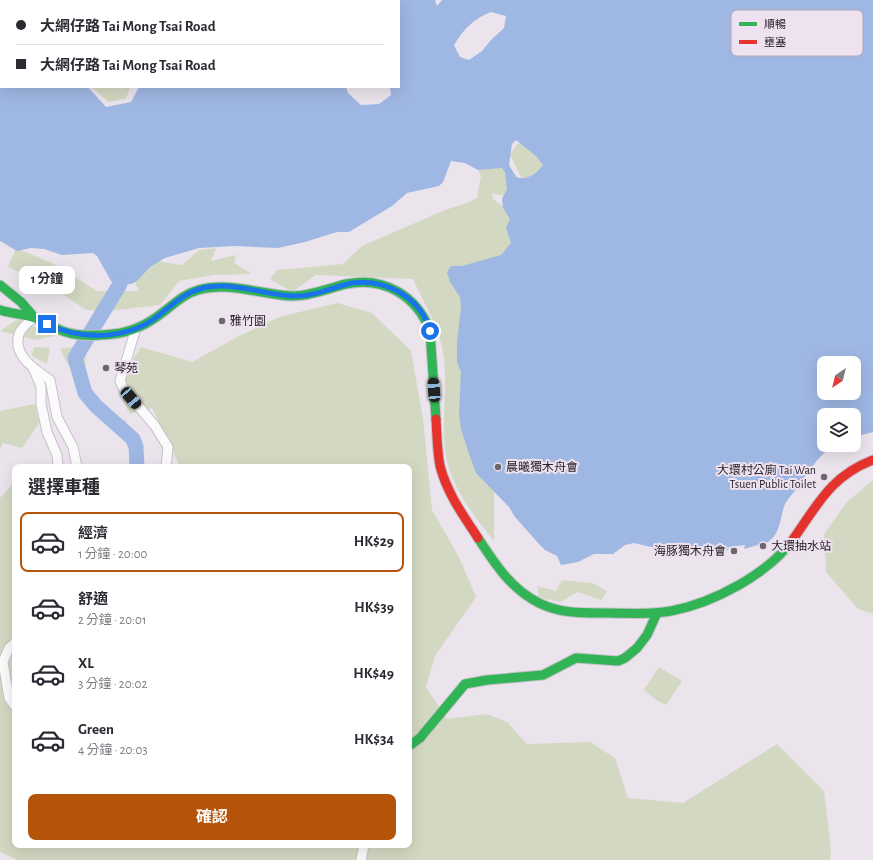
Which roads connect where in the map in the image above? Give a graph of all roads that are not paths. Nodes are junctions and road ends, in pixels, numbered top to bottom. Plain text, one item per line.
1 (0, 285) edge
2 (0, 310) edge
3 (34, 317) junction
4 (136, 328) junction
5 (32, 367) junction
6 (873, 460) edge
7 (58, 464) edge
8 (76, 464) edge
9 (166, 464) edge
10 (657, 613) junction
11 (12, 646) edge
12 (12, 702) edge
13 (412, 744) edge
14 (363, 848) edge
15 (361, 860) edge

1 - 3 main road
2 - 3 main road
3 - 4 main road
3 - 5 street
4 - 9 street
4 - 10 main road
5 - 7 street
5 - 8 street
6 - 10 main road
10 - 13 main road
11 - 12 street
14 - 15 street

